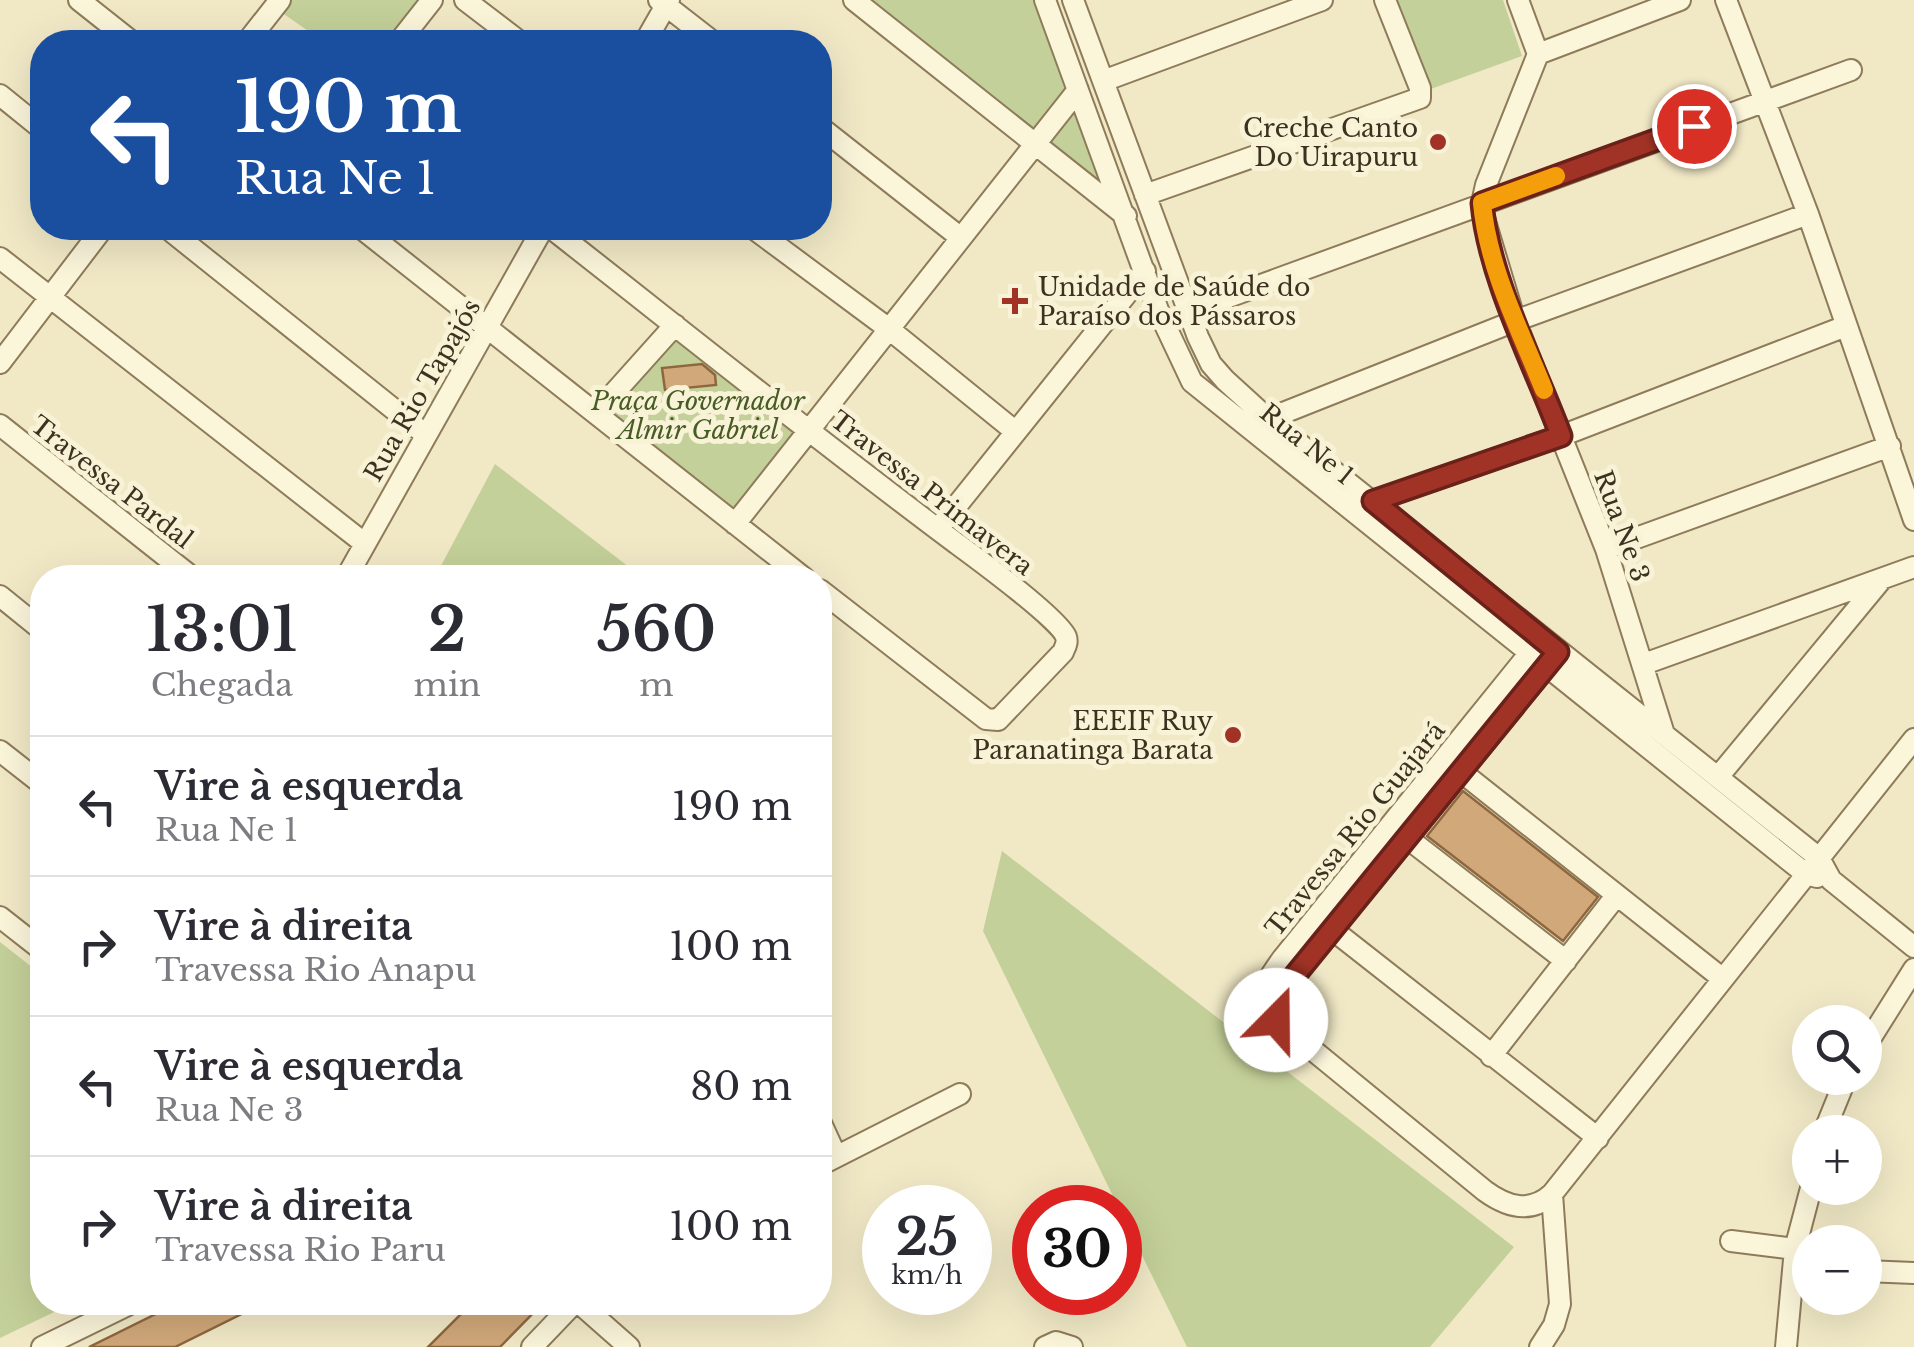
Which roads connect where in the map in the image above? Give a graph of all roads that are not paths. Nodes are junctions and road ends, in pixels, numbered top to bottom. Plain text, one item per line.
1 (79, 0) edge
2 (432, 0) edge
3 (465, 0) edge
4 (854, 0) edge
5 (1045, 0) edge
6 (1073, 0) edge
7 (1322, 0) edge
8 (1385, 0) edge
9 (1518, 0) edge
10 (1680, 0) edge
11 (1726, 0) edge
12 (276, 1) edge
13 (665, 2) edge
14 (117, 30) edge
15 (255, 30) edge
16 (408, 30) edge
17 (504, 30) edge
18 (651, 30) edge
19 (699, 30) edge
20 (1538, 54) junction
21 (1851, 70) dead end
22 (1104, 81) junction
23 (1078, 90) junction
24 (0, 95) edge
25 (1765, 100) junction
26 (30, 119) edge
27 (832, 136) edge
28 (1035, 145) junction
29 (1146, 195) junction
30 (1482, 203) junction
31 (1808, 214) junction
32 (1126, 216) junction
33 (961, 238) junction
34 (95, 240) edge
35 (182, 240) edge
36 (376, 240) edge
37 (535, 240) edge
38 (566, 240) edge
39 (770, 240) edge
40 (0, 258) edge
41 (1146, 271) junction
42 (50, 297) junction
43 (1184, 303) junction
44 (1156, 304) junction
45 (1514, 321) junction
46 (675, 325) junction
47 (1846, 326) junction
48 (486, 327) junction
49 (889, 329) junction
50 (0, 363) edge
51 (597, 412) junction
52 (1268, 419) junction
53 (0, 425) edge
54 (810, 429) junction
55 (1016, 432) junction
56 (426, 435) junction
57 (1561, 436) junction
58 (1890, 446) junction
59 (1373, 501) junction
60 (1914, 520) edge
61 (735, 524) junction
62 (938, 530) junction
63 (364, 543) junction
64 (1606, 549) junction
65 (176, 565) edge
66 (353, 565) edge
67 (787, 565) edge
68 (1914, 567) edge
69 (1882, 579) junction
70 (0, 596) edge
71 (832, 599) edge
72 (30, 620) edge
73 (1534, 646) junction
74 (1552, 660) junction
75 (1644, 664) junction
76 (1664, 734) junction
77 (1914, 739) edge
78 (0, 751) edge
79 (1453, 764) junction
80 (30, 775) edge
81 (1718, 777) junction
82 (1398, 837) junction
83 (1812, 866) junction
84 (1616, 896) junction
85 (1315, 916) junction
86 (0, 917) edge
87 (1333, 930) junction
88 (30, 941) edge
89 (1914, 947) edge
90 (1566, 961) junction
91 (1914, 969) edge
92 (1723, 979) junction
93 (1276, 1020) junction
94 (1882, 1020) edge
95 (1491, 1056) junction
96 (960, 1094) dead end
97 (1598, 1138) junction
98 (832, 1158) edge
99 (1552, 1194) junction
100 (1730, 1241) dead end
101 (1792, 1259) edge
102 (1882, 1271) edge
103 (1914, 1273) edge
104 (1792, 1310) edge
105 (107, 1315) edge
106 (564, 1315) edge
107 (592, 1315) edge
108 (42, 1347) edge
109 (532, 1347) edge
110 (629, 1347) edge
111 (1045, 1347) edge
112 (1072, 1347) edge
113 (1540, 1347) edge
114 (1786, 1347) edge

1 - 14 street
2 - 16 street
3 - 17 street
4 - 28 street
5 - 23 street, Rua Ne 1
6 - 22 street, Rua Ne 1
7 - 22 street
8 - 29 street
9 - 20 street
10 - 20 street
11 - 25 street
12 - 15 street
13 - 18 street
13 - 19 street
20 - 30 street
21 - 25 street
22 - 29 street, Rua Ne 1
23 - 28 street
23 - 32 street, Rua Ne 1
24 - 26 street
25 - 30 street
25 - 31 street
27 - 33 street
28 - 32 street
28 - 33 street
29 - 43 street, Rua Ne 1
30 - 43 street
30 - 45 street, Rua Ne 3
31 - 45 street
31 - 47 street
32 - 41 street, Rua Ne 1
33 - 49 street
34 - 42 street
35 - 56 street
36 - 48 street
37 - 48 street, Rua Rio Tapajós
38 - 46 street, Travessa Primavera
39 - 49 street
40 - 42 street
41 - 44 street, Rua Ne 1
41 - 55 street
42 - 50 street
42 - 63 street
43 - 44 street
43 - 52 street, Rua Ne 1
44 - 73 street, Rua Ne 1
45 - 52 street
45 - 57 street, Rua Ne 3
46 - 51 street
46 - 54 street, Travessa Primavera
47 - 57 street
47 - 58 street
48 - 51 street
48 - 56 street, Rua Rio Tapajós
49 - 54 street
49 - 55 street
51 - 61 street
52 - 59 street, Rua Ne 1
53 - 65 street, Travessa Pardal
54 - 61 street
54 - 62 street, Travessa Primavera
55 - 62 street
56 - 63 street, Rua Rio Tapajós
57 - 59 street
57 - 64 street, Rua Ne 3
58 - 60 street
58 - 64 street
59 - 73 street, Rua Ne 1
61 - 67 street
62 - 71 street, Travessa Primavera
63 - 66 street, Rua Rio Tapajós
64 - 75 street, Rua Ne 3
68 - 69 street
69 - 75 street
69 - 81 street
70 - 72 street
73 - 74 street, Rua Ne 1
73 - 79 street, Travessa Rio Guajará
74 - 76 street, Rua Ne 1
74 - 79 street, Travessa Rio Guajará
74 - 83 street, Rua Ne 1
75 - 76 street, Rua Ne 3
76 - 81 street, Rua Ne 1
77 - 83 street
78 - 80 street
79 - 82 street, Travessa Rio Guajará
79 - 84 street
81 - 83 street, Rua Ne 1
82 - 85 street, Travessa Rio Guajará
82 - 87 street, Travessa Rio Guajará
82 - 90 street
83 - 89 street
83 - 92 street
84 - 90 street
84 - 92 street
85 - 87 street
85 - 93 street, Travessa Rio Guajará
86 - 88 street
87 - 93 street, Travessa Rio Guajará
87 - 95 street
90 - 95 street
91 - 94 street
92 - 97 street
93 - 99 street
95 - 97 street
96 - 98 street
97 - 99 street
99 - 113 street
100 - 101 street
102 - 103 street
104 - 114 street
105 - 108 street
106 - 109 street
107 - 110 street
111 - 112 street

